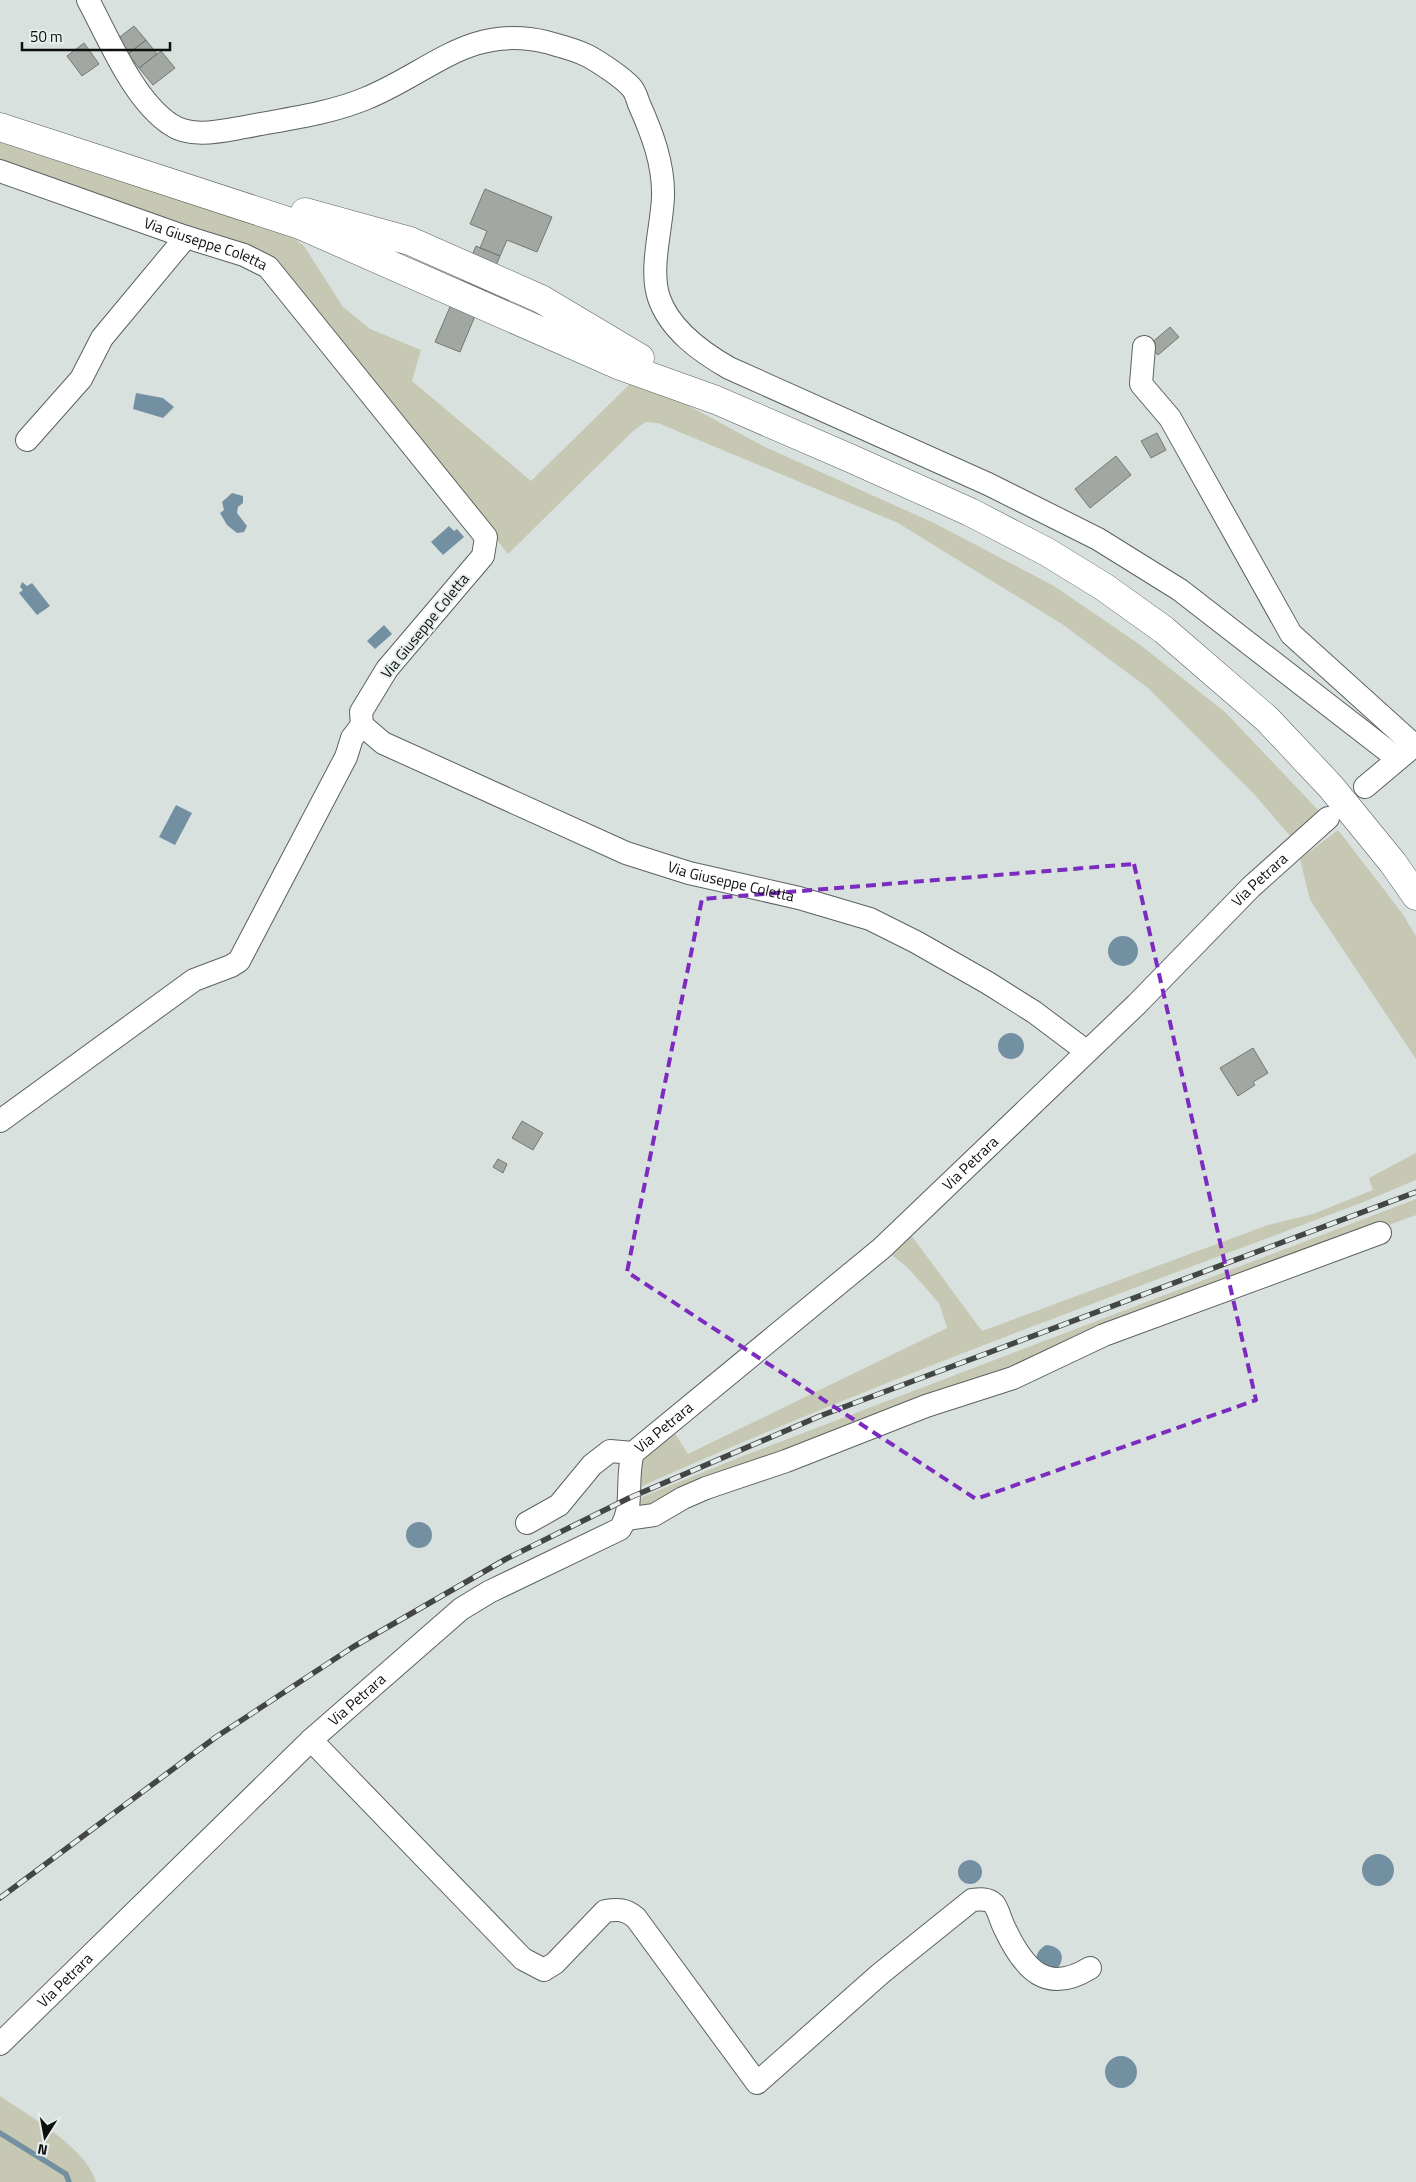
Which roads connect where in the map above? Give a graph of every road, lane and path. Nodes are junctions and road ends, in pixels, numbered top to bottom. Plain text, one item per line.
1 (88, 0) edge
2 (0, 112) edge
3 (0, 127) edge
4 (0, 171) edge
5 (186, 238) junction
6 (1144, 347) dead end
7 (716, 400) junction
8 (27, 440) dead end
9 (362, 725) junction
10 (1410, 750) edge
11 (1365, 787) dead end
12 (1328, 818) dead end
13 (1416, 896) edge
14 (1086, 1051) junction
15 (0, 1121) edge
16 (1380, 1233) dead end
17 (633, 1453) junction
18 (626, 1519) junction
19 (527, 1523) dead end
20 (311, 1740) junction
21 (1090, 1968) dead end
22 (0, 2044) edge

1 - 10 street
2 - 7 highway
3 - 7 highway
4 - 5 street, Via Giuseppe Coletta
5 - 8 street
5 - 9 street, Via Giuseppe Coletta
6 - 10 street
7 - 13 highway
9 - 14 street, Via Giuseppe Coletta
9 - 15 street
10 - 11 street
12 - 14 street, Via Petrara
14 - 17 street, Via Petrara
16 - 18 street
17 - 18 street, Via Petrara
17 - 19 street
18 - 20 street, Via Petrara
20 - 21 street
20 - 22 street, Via Petrara

